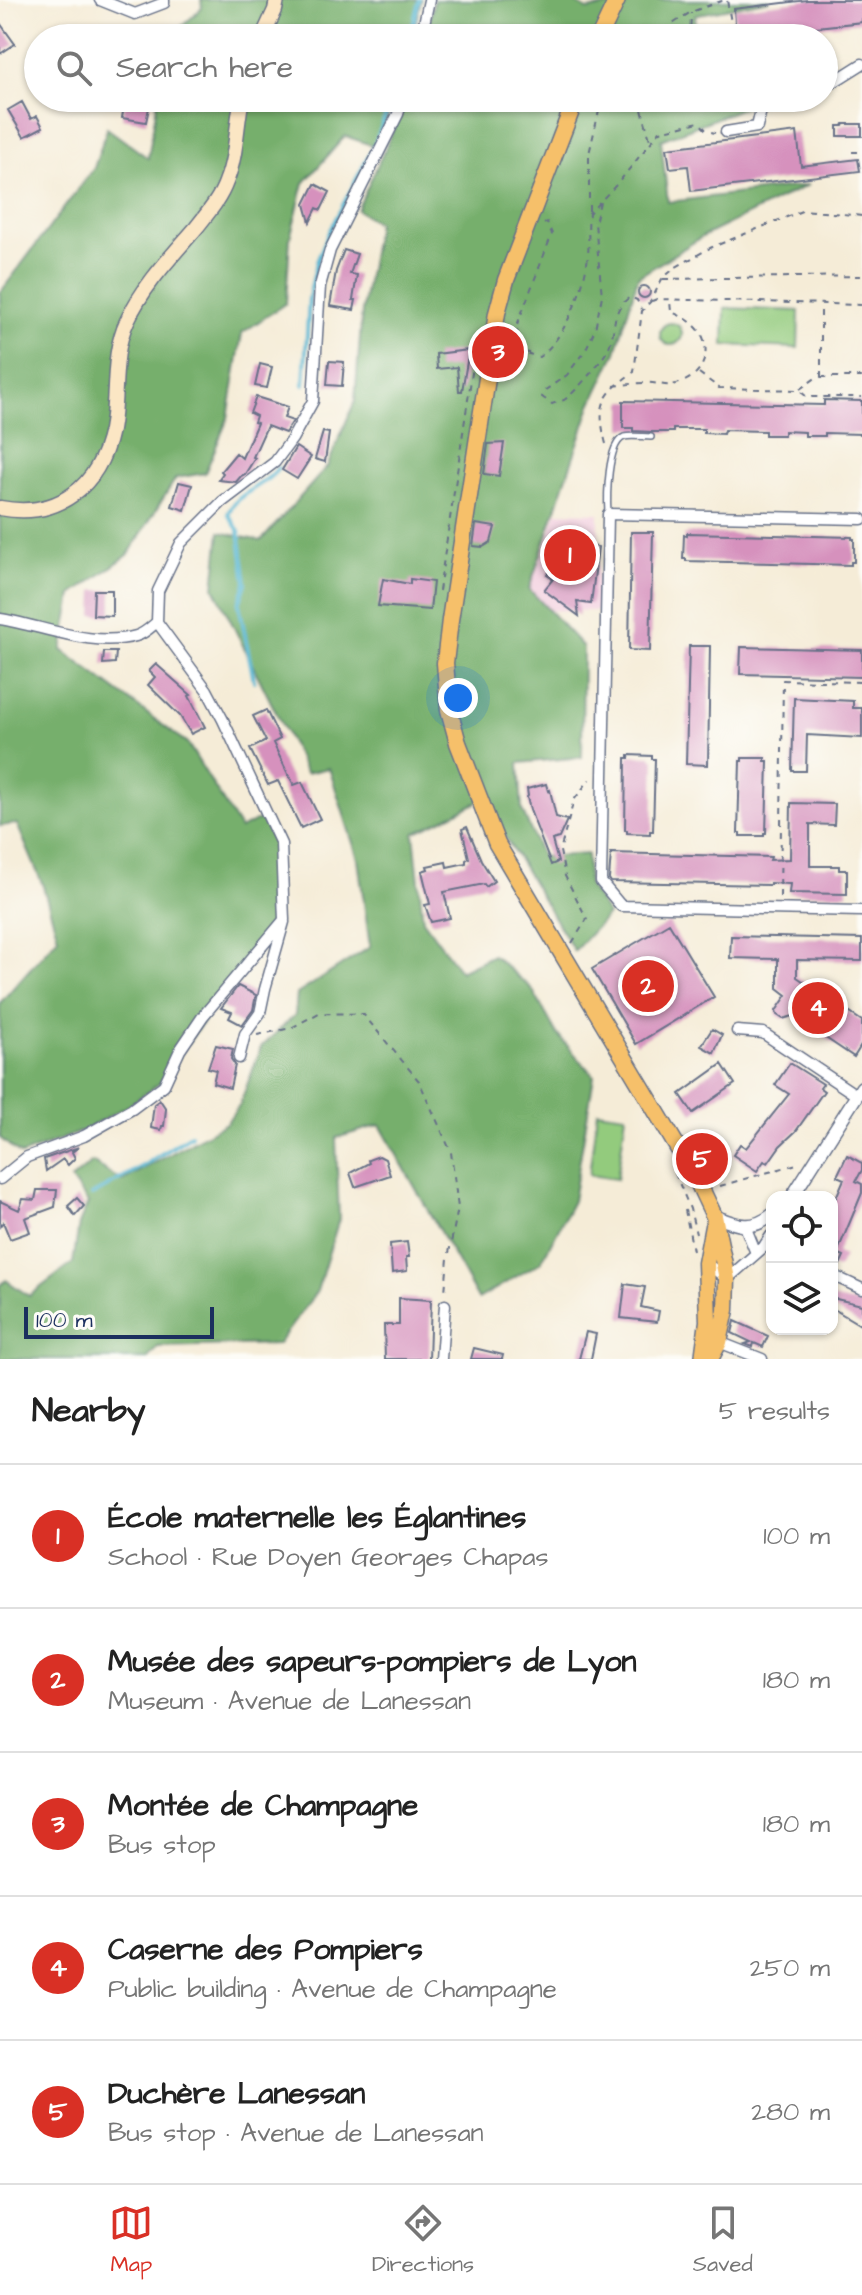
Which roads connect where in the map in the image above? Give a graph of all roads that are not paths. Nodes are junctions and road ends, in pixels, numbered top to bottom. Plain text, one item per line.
1 (100, 0) edge
2 (164, 0) edge
3 (277, 0) edge
4 (429, 0) edge
5 (617, 0) edge
6 (268, 24) edge
7 (424, 24) edge
8 (606, 24) edge
9 (862, 64) edge
10 (838, 79) edge
11 (240, 112) edge
12 (399, 112) edge
13 (571, 112) edge
14 (761, 112) edge
15 (726, 132) road end
16 (651, 437) dead end
17 (0, 508) edge
18 (608, 514) junction
19 (862, 519) edge
20 (0, 619) edge
21 (157, 622) junction
22 (862, 911) edge
23 (284, 920) junction
24 (737, 1031) dead end
25 (239, 1058) dead end
26 (859, 1091) edge
27 (0, 1179) edge
28 (795, 1191) edge
29 (714, 1216) junction
30 (766, 1219) edge
31 (745, 1226) junction
32 (766, 1246) edge
33 (706, 1263) junction
34 (838, 1278) edge
35 (727, 1279) junction
36 (862, 1289) edge
37 (445, 1305) road end
38 (719, 1342) junction
39 (441, 1359) edge
40 (703, 1359) edge
41 (710, 1359) edge
42 (762, 1359) edge

1 - 2 street
3 - 6 main road
4 - 7 street
5 - 8 main road
9 - 10 street
11 - 17 main road
12 - 21 street
13 - 29 main road
14 - 15 street
16 - 18 lane
18 - 19 street
18 - 22 street
20 - 21 street
21 - 23 street
23 - 25 street
23 - 27 street
24 - 26 street
26 - 28 street
29 - 31 street
29 - 33 main road
29 - 35 main road
30 - 31 street
31 - 32 street
32 - 35 street
33 - 35 street
33 - 40 main road
34 - 36 street
35 - 38 main road
37 - 39 street
38 - 41 main road
38 - 42 street

